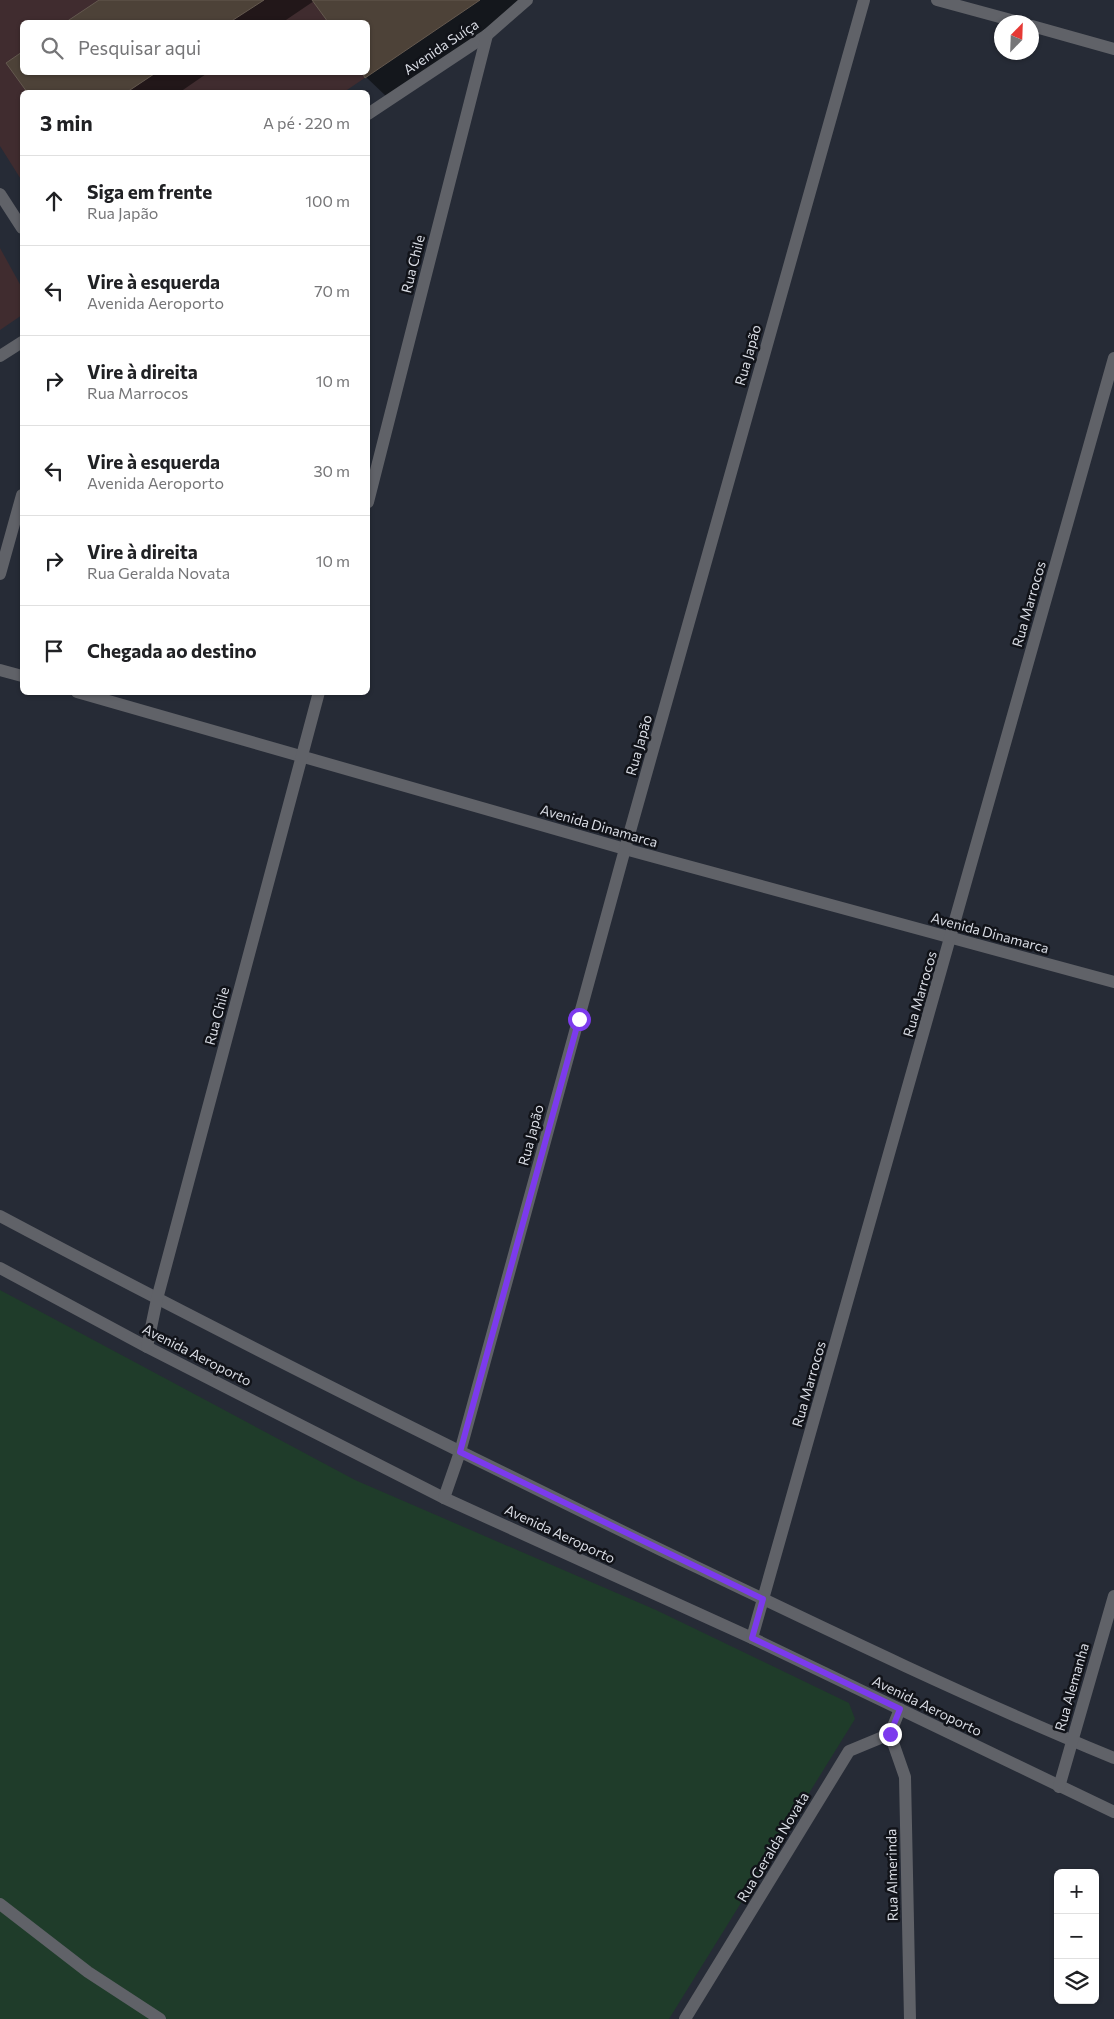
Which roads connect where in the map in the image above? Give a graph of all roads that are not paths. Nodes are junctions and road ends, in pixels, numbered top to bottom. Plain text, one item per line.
1 (527, 0) edge
2 (864, 0) edge
3 (936, 0) edge
4 (994, 16) edge
5 (1039, 28) edge
6 (487, 35) junction
7 (1114, 49) edge
8 (370, 113) edge
9 (0, 194) edge
10 (20, 225) edge
11 (20, 343) edge
12 (0, 356) edge
13 (1114, 358) edge
14 (370, 494) edge
15 (20, 502) edge
16 (0, 574) edge
17 (0, 670) edge
18 (20, 675) edge
19 (87, 695) edge
20 (318, 695) edge
21 (302, 758) junction
22 (625, 849) junction
23 (951, 938) junction
24 (1114, 982) edge
25 (0, 1216) edge
26 (0, 1268) edge
27 (157, 1299) junction
28 (147, 1347) junction
29 (460, 1452) junction
30 (444, 1498) junction
31 (1114, 1596) edge
32 (763, 1599) junction
33 (752, 1638) junction
34 (900, 1709) junction
35 (890, 1734) junction
36 (1072, 1741) junction
37 (1114, 1758) edge
38 (1059, 1786) junction
39 (1114, 1812) edge
40 (0, 1904) edge
41 (160, 2019) edge
42 (685, 2019) edge
43 (910, 2019) edge

1 - 6 street, Avenida Suíça
2 - 22 street, Rua Japão
3 - 4 street
5 - 7 street
6 - 8 street, Avenida Suíça
6 - 14 street, Rua Chile
9 - 10 street
11 - 12 street
13 - 23 street, Rua Marrocos
15 - 16 street
17 - 18 street
19 - 21 street, Avenida Dinamarca
20 - 21 street, Rua Chile
21 - 22 street, Avenida Dinamarca
21 - 27 street, Rua Chile
22 - 23 street, Avenida Dinamarca
22 - 29 street, Rua Japão
23 - 24 street, Avenida Dinamarca
23 - 32 street, Rua Marrocos
25 - 27 street, Avenida Aeroporto
26 - 28 street, Avenida Aeroporto
27 - 28 street, Rua Chile
27 - 29 street, Avenida Aeroporto
28 - 30 street, Avenida Aeroporto
29 - 30 street, Rua Japão
29 - 32 street, Avenida Aeroporto
30 - 33 street, Avenida Aeroporto
31 - 36 street, Rua Alemanha
32 - 33 street, Rua Marrocos
32 - 36 street, Avenida Aeroporto
33 - 34 street, Avenida Aeroporto
34 - 35 street
34 - 38 street, Avenida Aeroporto
35 - 42 street, Rua Geralda Novata
35 - 43 street, Rua Almerinda
36 - 37 street, Avenida Aeroporto
36 - 38 street, Rua Alemanha
38 - 39 street, Avenida Aeroporto
40 - 41 street

